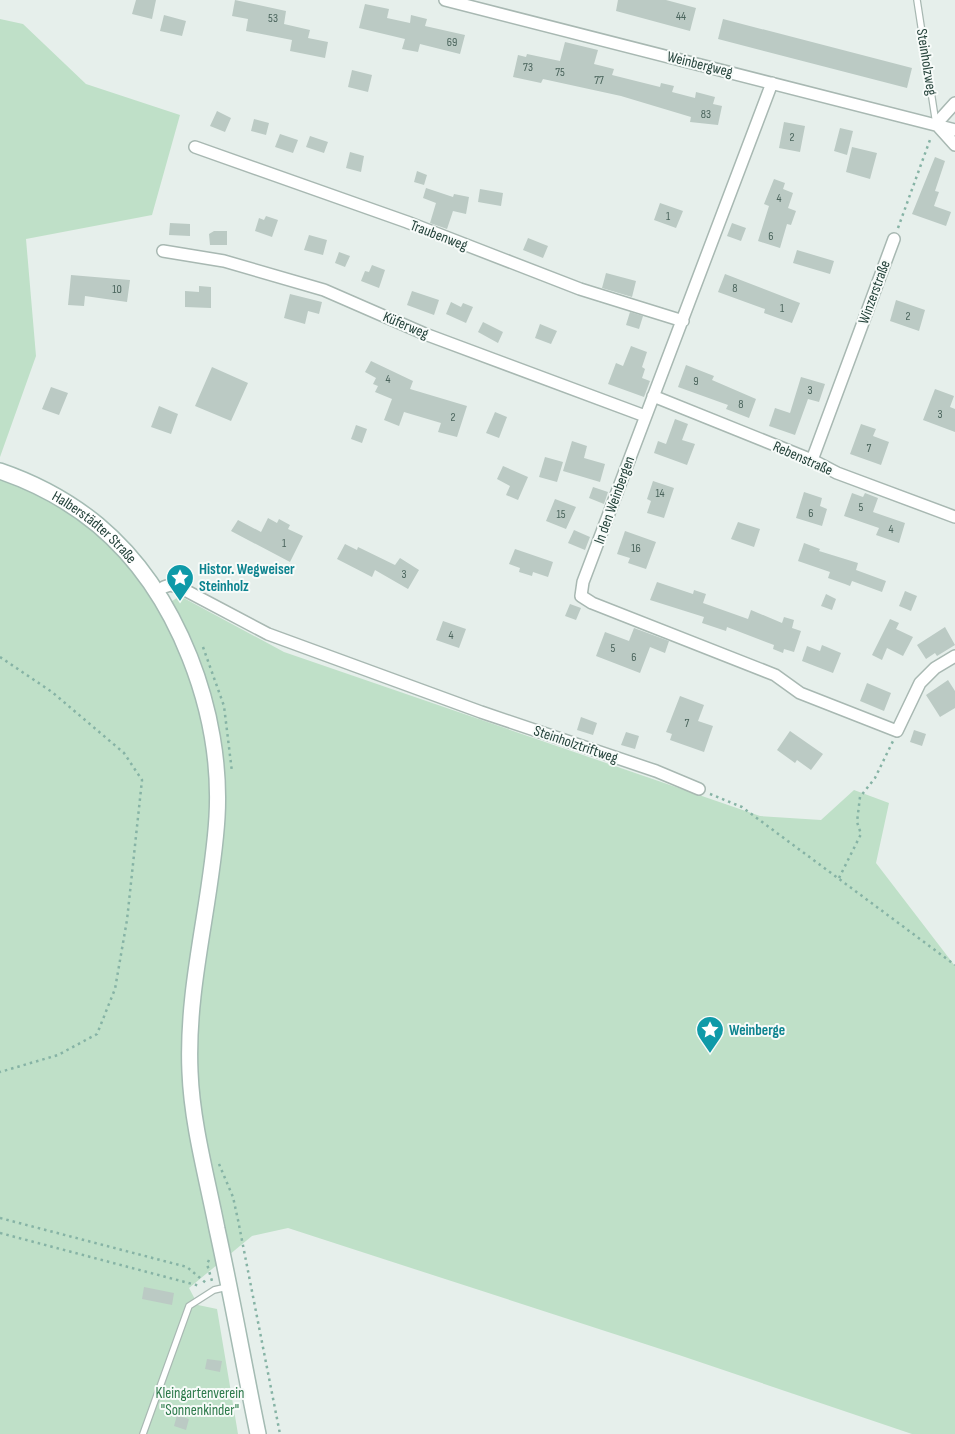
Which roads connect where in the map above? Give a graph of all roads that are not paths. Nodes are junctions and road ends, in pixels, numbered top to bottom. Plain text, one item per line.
1 (445, 0) edge
2 (917, 0) edge
3 (772, 82) junction
4 (955, 103) edge
5 (936, 124) junction
6 (955, 130) edge
7 (955, 145) edge
8 (195, 147) dead end
9 (894, 239) road end
10 (163, 251) dead end
11 (683, 321) junction
12 (653, 396) junction
13 (645, 416) junction
14 (812, 460) junction
15 (0, 471) edge
16 (955, 517) edge
17 (164, 587) dead end
18 (955, 656) edge
19 (699, 789) road end
20 (229, 1286) junction
21 (143, 1434) edge
22 (258, 1434) edge

1 - 3 street, Weinbergweg
2 - 5 lane, Steinholzweg
3 - 5 street, Weinbergweg
3 - 11 street, In den Weinbergen
4 - 5 street
5 - 6 street, Weinbergweg
5 - 7 street
8 - 11 street, Traubenweg
9 - 14 street, Winzerstraße
10 - 13 street, Küferweg
11 - 12 street, In den Weinbergen
12 - 13 street, In den Weinbergen
12 - 14 street, Rebenstraße
13 - 18 street, In den Weinbergen
14 - 16 street, Rebenstraße
15 - 20 main road, Halberstädter Straße
17 - 19 street, Steinholztriftweg
20 - 21 lane
20 - 22 main road, Halberstädter Straße

